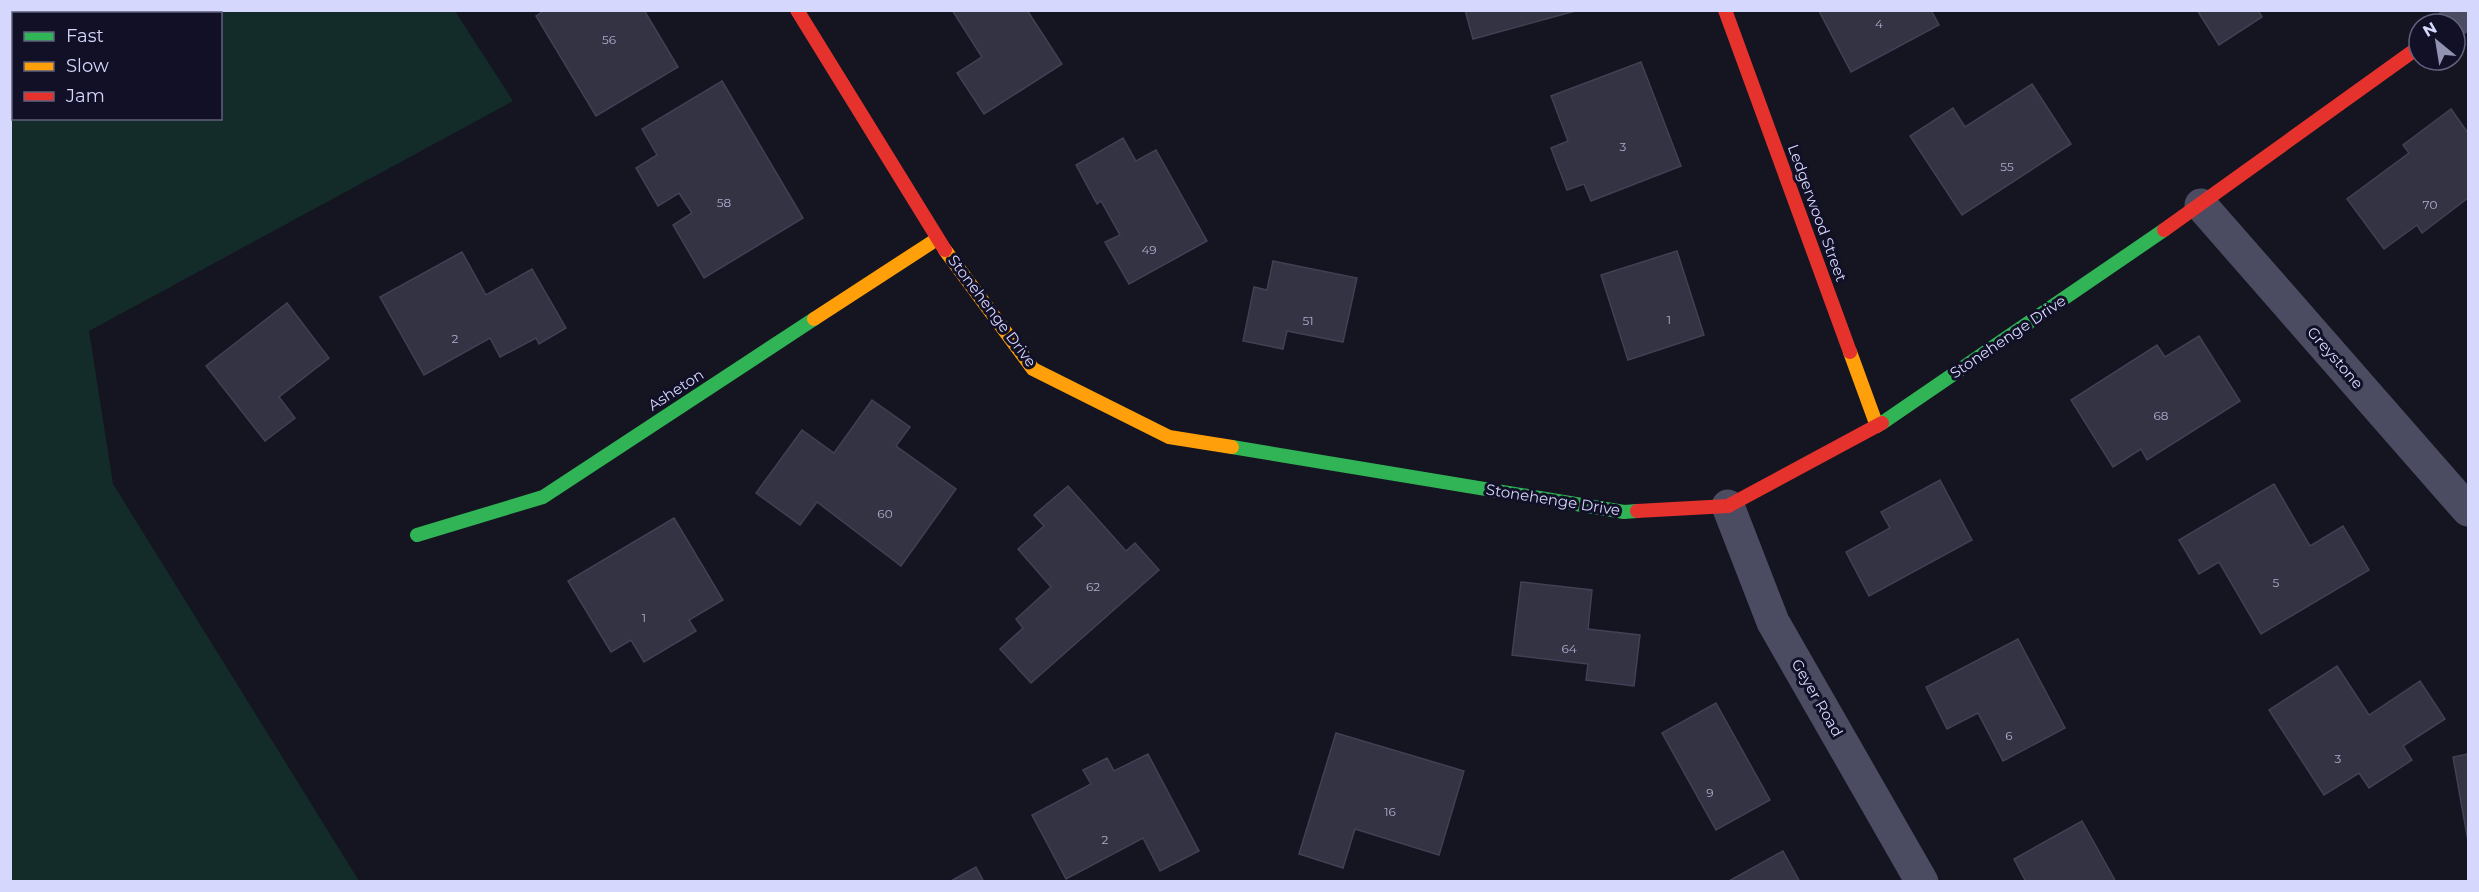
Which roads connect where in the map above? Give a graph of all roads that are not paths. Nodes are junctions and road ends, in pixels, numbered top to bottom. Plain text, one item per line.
1 (797, 10) edge
2 (1725, 10) edge
3 (2407, 56) edge
4 (2201, 205) junction
5 (937, 239) junction
6 (1877, 426) junction
7 (1728, 506) junction
8 (2469, 510) edge
9 (417, 535) dead end
10 (1922, 882) edge

1 - 5 street, Stonehenge Drive
2 - 6 street, Ledgerwood Street
3 - 4 street, Stonehenge Drive
4 - 6 street, Stonehenge Drive
4 - 8 street, Greystone
5 - 7 street, Stonehenge Drive
5 - 9 street, Asheton
6 - 7 street, Stonehenge Drive
7 - 10 street, Geyer Road

